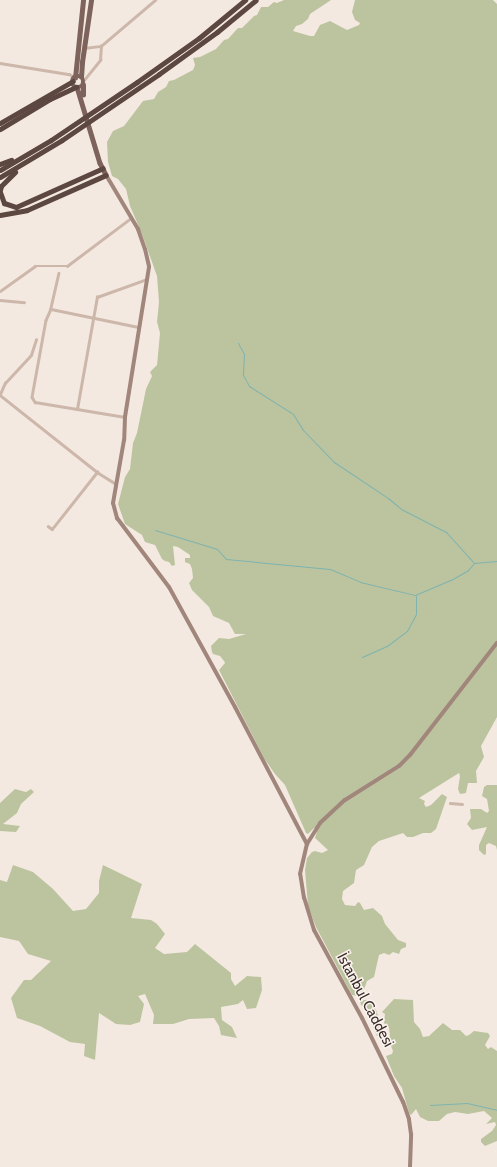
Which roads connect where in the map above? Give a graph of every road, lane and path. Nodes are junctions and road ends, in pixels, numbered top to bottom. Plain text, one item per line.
1 (83, 0) edge
2 (91, 0) edge
3 (155, 0) edge
4 (246, 0) edge
5 (256, 0) edge
6 (100, 46) junction
7 (84, 48) junction
8 (0, 63) edge
9 (74, 79) junction
10 (83, 81) junction
11 (76, 87) junction
12 (81, 96) junction
13 (0, 122) edge
14 (0, 128) edge
15 (29, 153) junction
16 (32, 159) junction
17 (0, 164) edge
18 (103, 168) junction
19 (0, 170) edge
20 (106, 175) junction
21 (0, 177) edge
22 (0, 191) edge
23 (0, 215) edge
24 (132, 217) junction
25 (59, 273) dead end
26 (148, 279) junction
27 (0, 291) edge
28 (0, 300) edge
29 (24, 302) dead end
30 (51, 309) junction
31 (93, 318) junction
32 (140, 327) junction
33 (36, 340) dead end
34 (0, 395) edge
35 (77, 409) junction
36 (125, 417) junction
37 (97, 472) junction
38 (117, 484) junction
39 (48, 526) dead end
40 (497, 643) edge
41 (450, 803) dead end
42 (462, 804) dead end
43 (307, 844) junction
44 (410, 1167) edge

1 - 9 main road
2 - 7 main road
3 - 6 street
4 - 15 highway
5 - 16 highway
6 - 7 street
6 - 10 street
7 - 10 main road
8 - 9 street
9 - 10 main road
9 - 11 main road
9 - 13 highway
10 - 11 main road
10 - 12 main road
11 - 12 main road
11 - 14 highway
12 - 18 main road
15 - 17 highway
15 - 19 highway
16 - 21 highway
16 - 22 highway
18 - 20 main road
18 - 22 highway
20 - 23 highway
20 - 24 street
24 - 26 street
24 - 27 street
25 - 30 street
26 - 31 street
26 - 32 street
28 - 29 street
30 - 31 street
30 - 35 street
31 - 32 street
31 - 35 street
32 - 36 street
33 - 34 street
34 - 37 street
35 - 36 street
36 - 38 street
37 - 38 street
37 - 39 street
38 - 43 street
40 - 43 street, İstanbul Caddesi
41 - 42 street
43 - 44 street, İstanbul Caddesi

